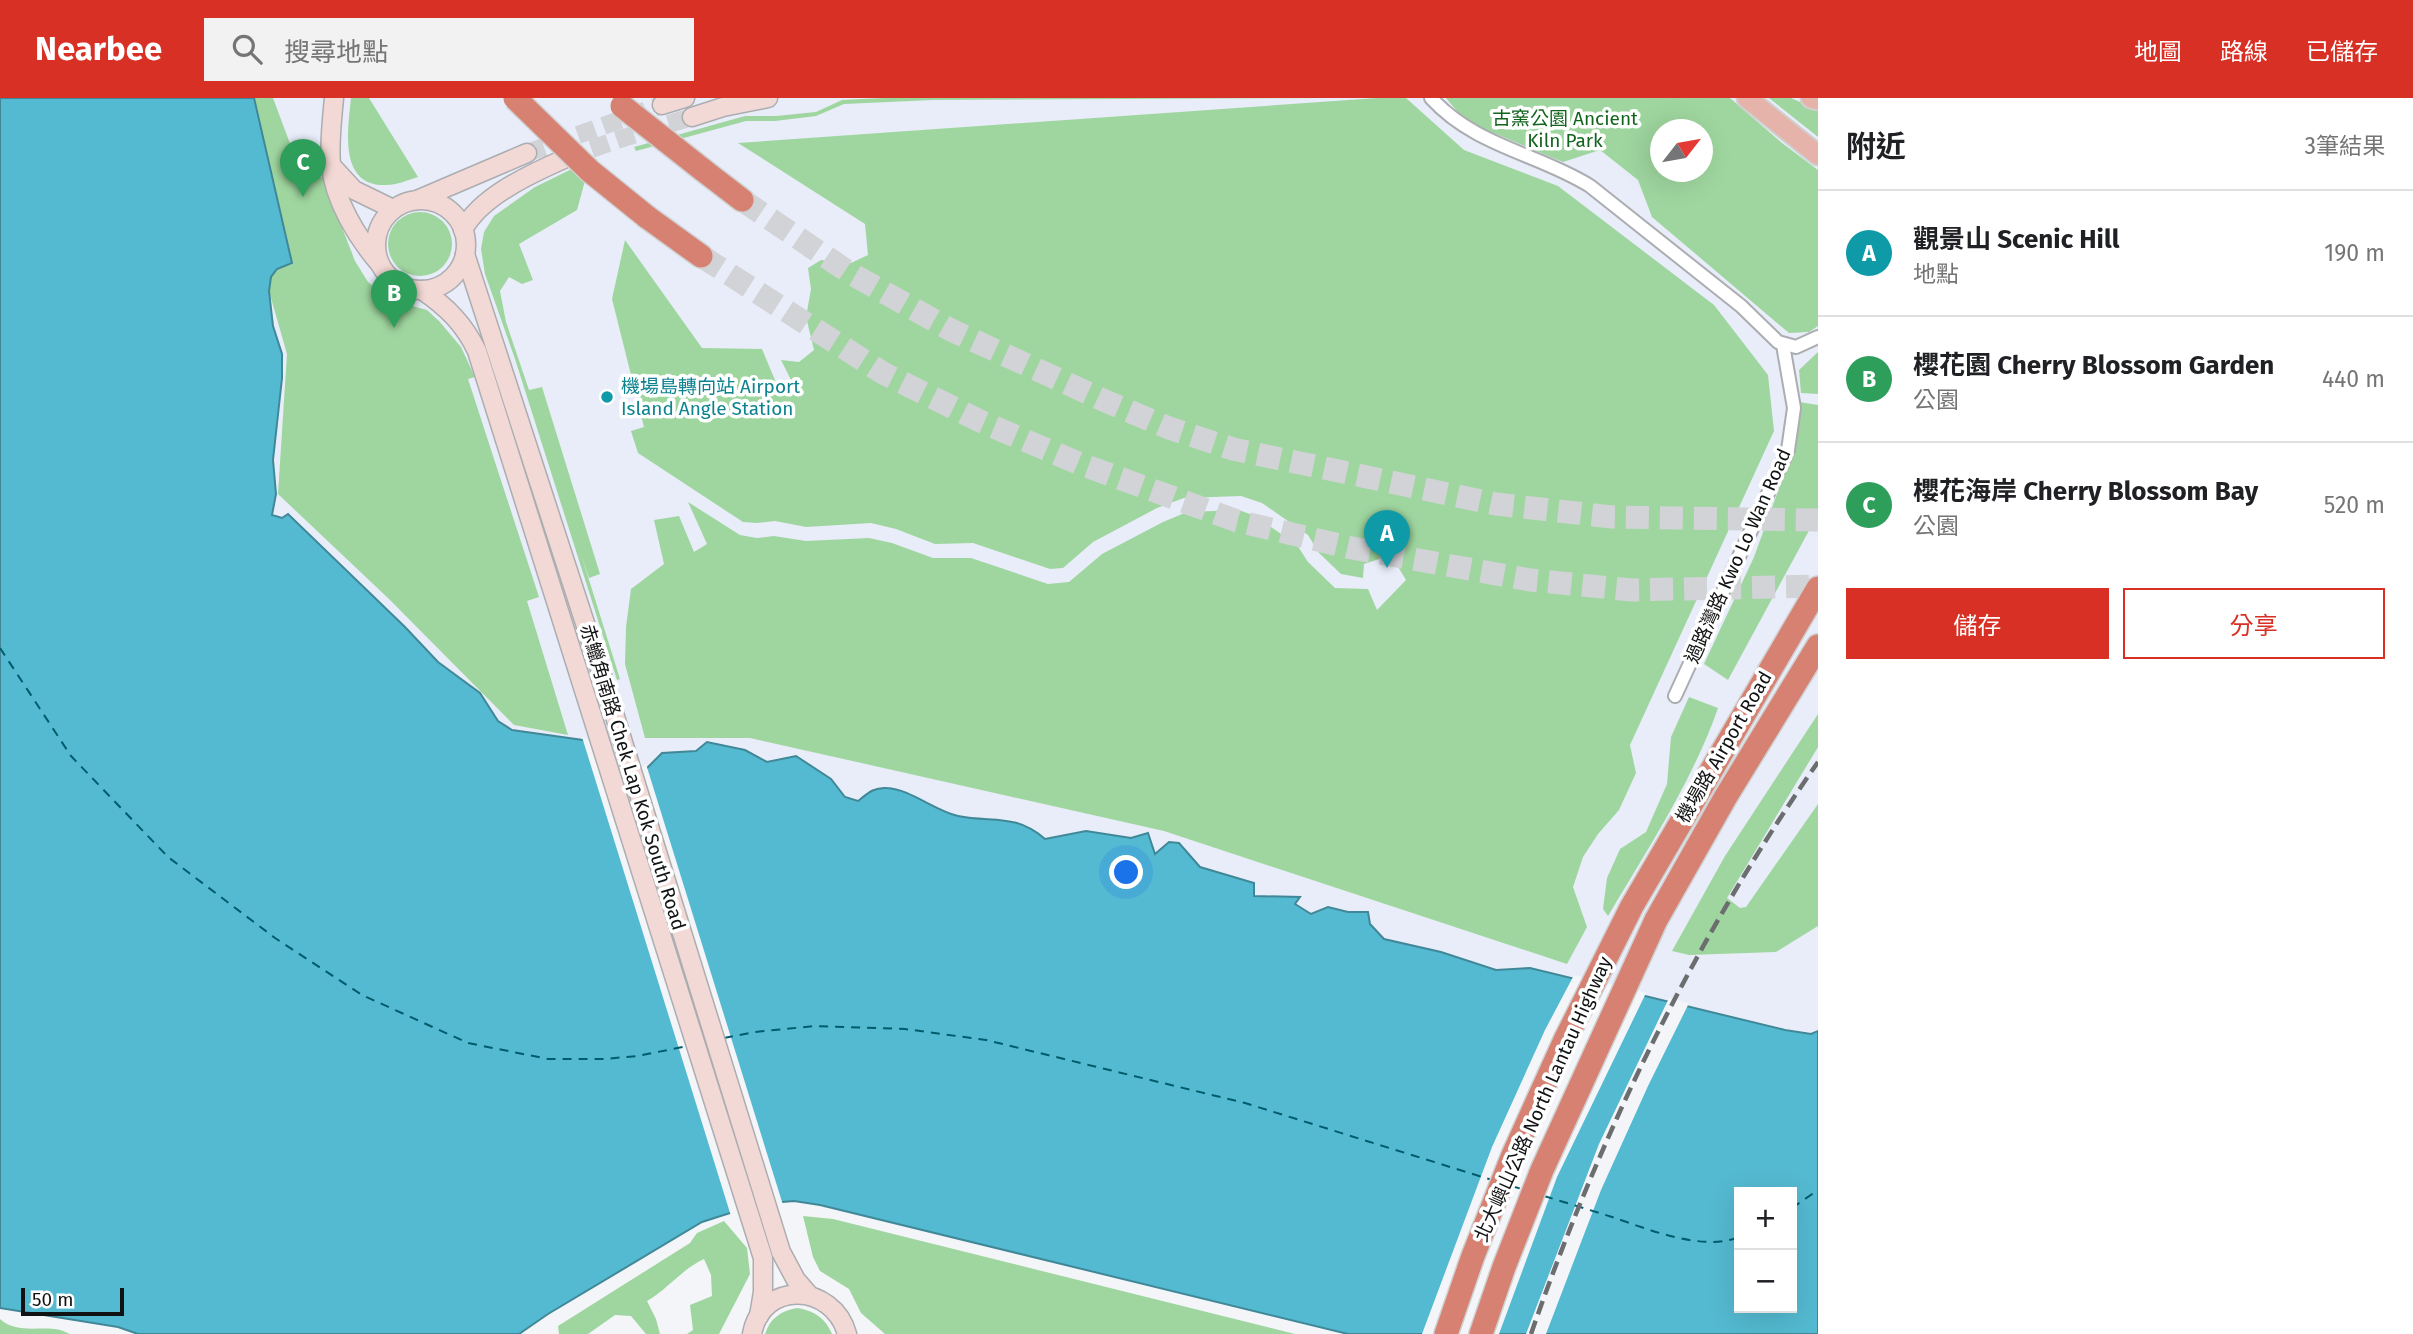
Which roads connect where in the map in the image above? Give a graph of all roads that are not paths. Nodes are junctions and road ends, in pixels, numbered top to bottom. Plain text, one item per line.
1 (334, 98) edge
2 (514, 98) edge
3 (613, 98) edge
4 (685, 98) edge
5 (768, 98) edge
6 (1431, 98) edge
7 (1747, 98) edge
8 (1811, 98) edge
9 (1818, 100) edge
10 (662, 105) dead end
11 (692, 117) tunnel mouth
12 (527, 153) tunnel mouth
13 (1818, 155) edge
14 (564, 159) tunnel mouth
15 (331, 165) junction
16 (417, 200) junction
17 (743, 200) tunnel mouth
18 (393, 209) junction
19 (463, 230) junction
20 (465, 254) junction
21 (701, 256) tunnel mouth
22 (381, 266) junction
23 (422, 290) junction
24 (1818, 337) edge
25 (1783, 345) junction
26 (1818, 588) edge
27 (1818, 646) edge
28 (1675, 696) dead end
29 (1632, 906) joint
30 (1656, 920) joint
31 (809, 1295) junction
32 (759, 1316) junction
33 (849, 1333) edge
34 (752, 1334) edge
35 (1446, 1334) edge
36 (1481, 1334) edge

1 - 15 main road
2 - 21 highway, bridge
3 - 17 highway, bridge
4 - 10 main road
5 - 11 main road
6 - 25 street
7 - 13 main road
8 - 9 main road
12 - 16 main road
14 - 19 main road
15 - 18 main road
15 - 22 main road
16 - 18 main road
16 - 19 main road
18 - 22 main road
19 - 20 main road
20 - 23 main road
20 - 31 main road, 赤鱲角南路 Chek Lap Kok South Road
22 - 23 main road
23 - 32 main road, 赤鱲角南路 Chek Lap Kok South Road
24 - 25 street
25 - 28 street, 過路灣路 Kwo Lo Wan Road
26 - 29 highway, 機場路 Airport Road
27 - 30 highway, 機場路 Airport Road
29 - 35 highway, 北大嶼山公路 North Lantau Highway
30 - 36 highway, 北大嶼山公路 North Lantau Highway
31 - 32 main road
31 - 33 main road
32 - 34 main road, 赤鱲角南路 Chek Lap Kok South Road

